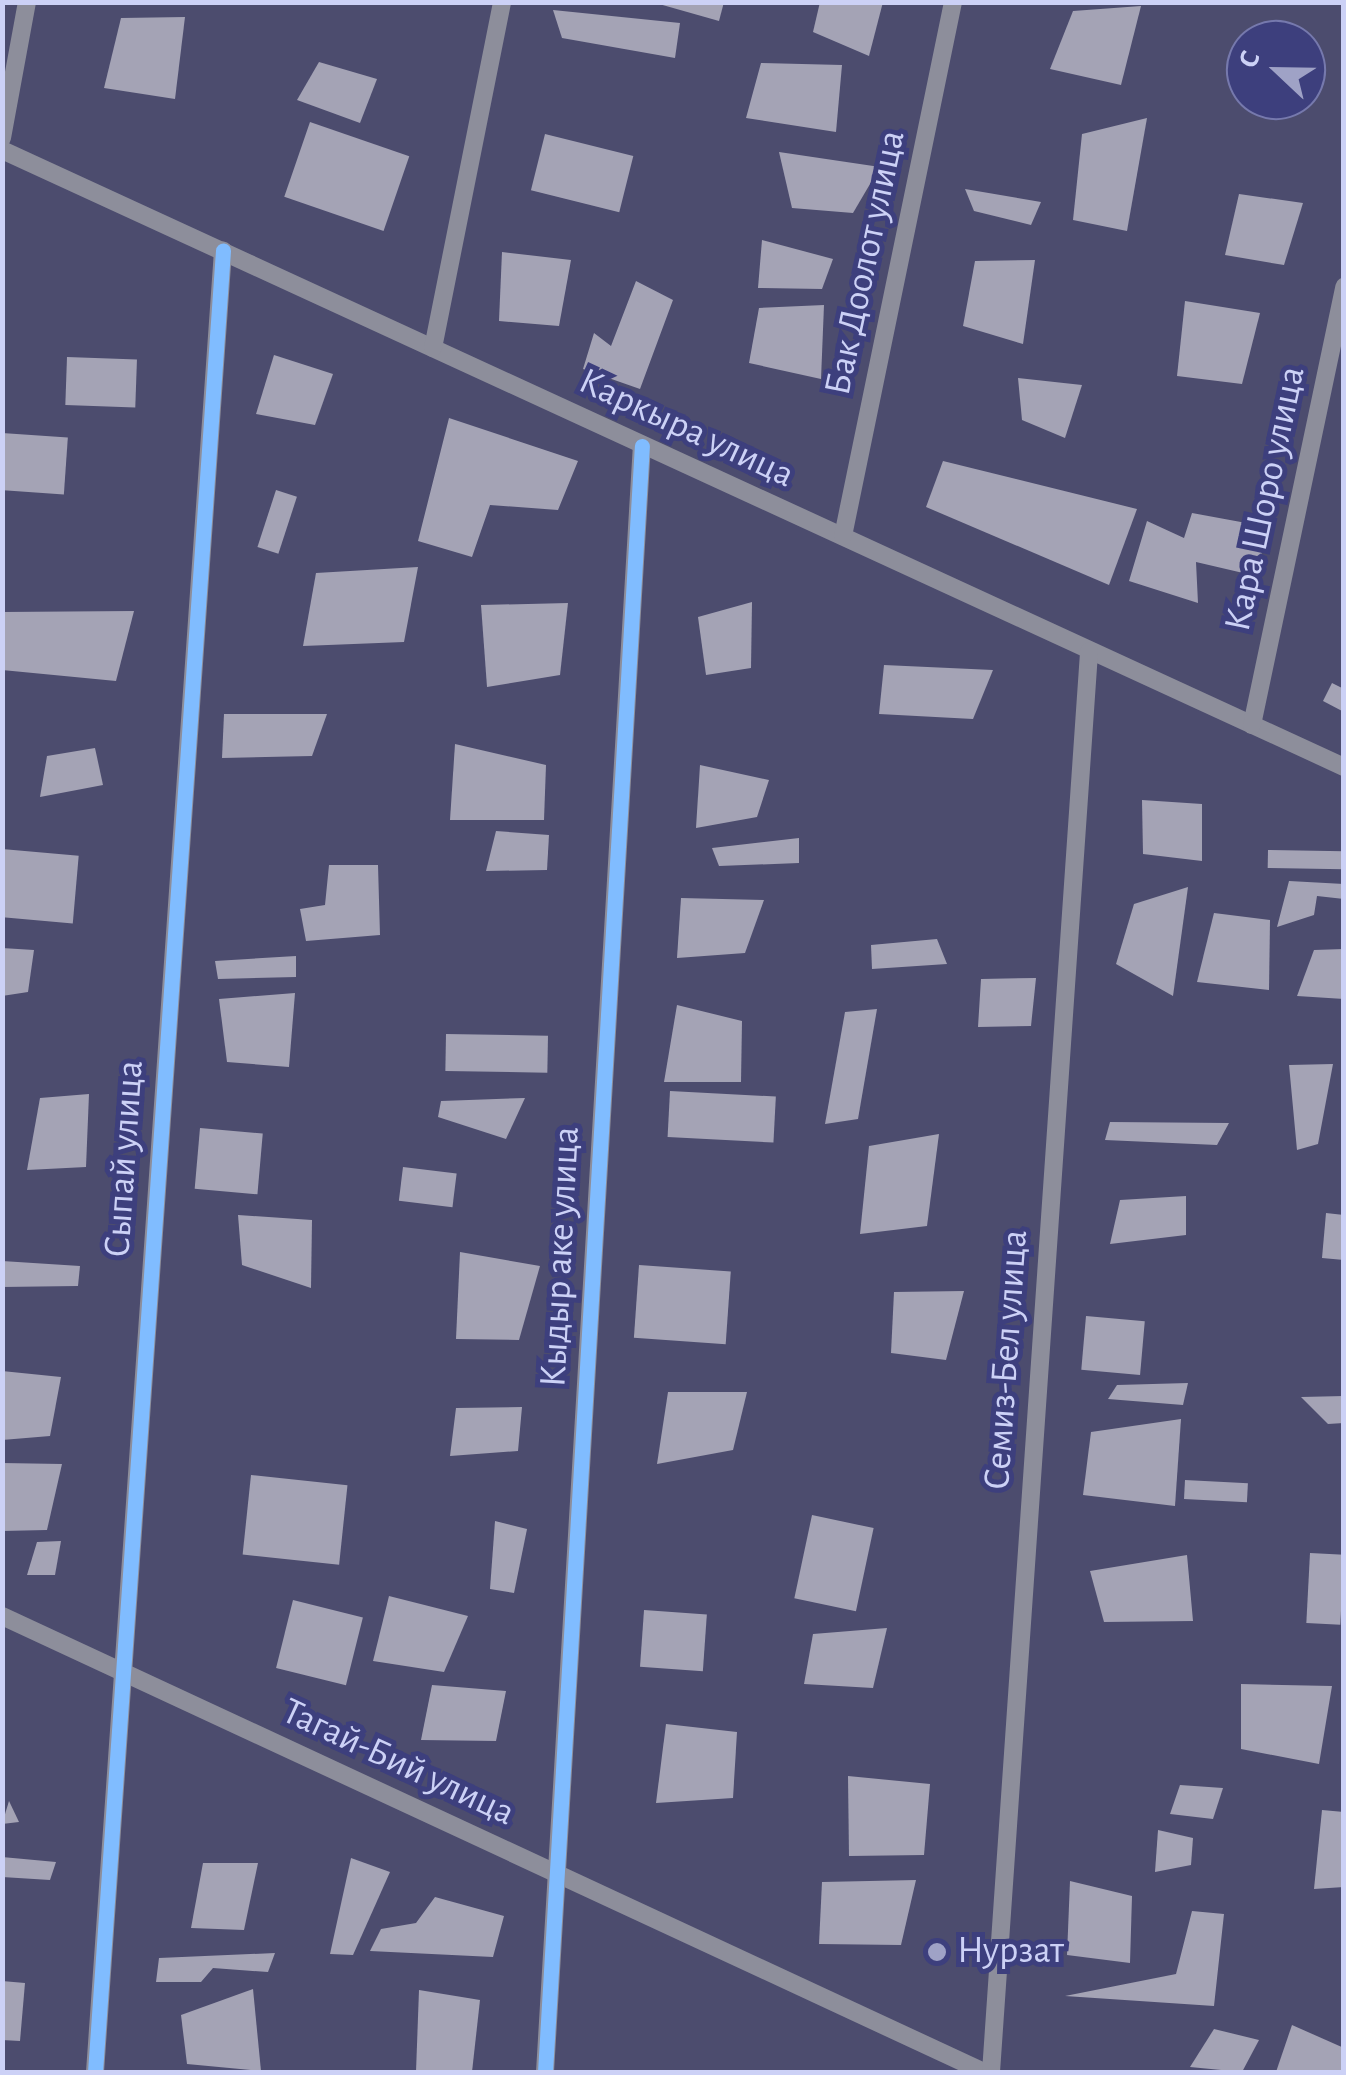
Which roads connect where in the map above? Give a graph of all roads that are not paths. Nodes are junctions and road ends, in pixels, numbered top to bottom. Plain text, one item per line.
1 (27, 2) edge
2 (502, 2) edge
3 (953, 2) edge
4 (2, 138) edge
5 (2, 150) edge
6 (223, 250) junction
7 (1344, 287) edge
8 (433, 348) junction
9 (642, 446) junction
10 (843, 536) junction
11 (1089, 651) junction
12 (1252, 724) junction
13 (1344, 768) edge
14 (2, 1616) edge
15 (120, 1668) junction
16 (556, 1874) junction
17 (94, 2072) edge
18 (544, 2072) edge
19 (987, 2072) edge

1 - 4 street
2 - 8 street
3 - 10 street, Бак Доолот улица
5 - 6 street, Каркыра улица
6 - 8 street, Каркыра улица
6 - 15 street, Сыпай улица
7 - 12 street, Кара Шоро улица
8 - 9 street, Каркыра улица
9 - 10 street, Каркыра улица
9 - 16 street, Кыдыр аке улица
10 - 11 street, Каркыра улица
11 - 12 street, Каркыра улица
11 - 19 street, Семиз-Бел улица
12 - 13 street, Каркыра улица
14 - 15 street, Тагай-Бий улица
15 - 16 street, Тагай-Бий улица
15 - 17 street, Сыпай улица
16 - 18 street, Кыдыр аке улица
16 - 19 street, Тагай-Бий улица

